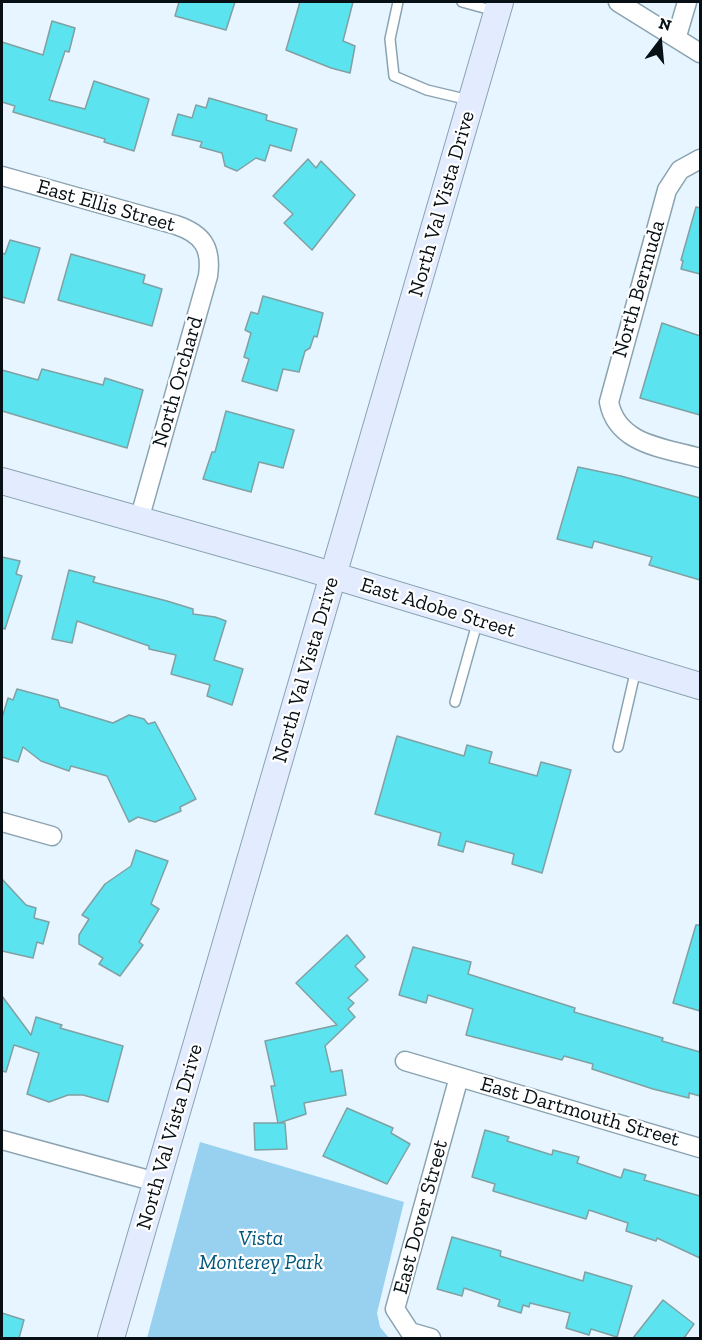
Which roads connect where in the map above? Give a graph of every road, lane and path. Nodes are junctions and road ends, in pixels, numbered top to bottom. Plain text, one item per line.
1 (398, 2) edge
2 (462, 2) edge
3 (618, 2) edge
4 (687, 2) edge
5 (499, 6) edge
6 (677, 36) junction
7 (700, 53) edge
8 (472, 101) junction
9 (694, 161) edge
10 (2, 176) edge
11 (206, 243) joint
12 (700, 458) edge
13 (2, 481) edge
14 (139, 520) junction
15 (334, 576) junction
16 (478, 620) junction
17 (637, 667) junction
18 (700, 686) edge
19 (455, 702) dead end
20 (618, 747) dead end
21 (2, 822) edge
22 (52, 836) dead end
23 (405, 1061) dead end
24 (459, 1077) junction
25 (2, 1140) edge
26 (700, 1148) edge
27 (156, 1182) junction
28 (111, 1338) edge
29 (431, 1338) edge

1 - 8 lane
2 - 5 lane
3 - 6 street
4 - 6 street
5 - 8 main road, North Val Vista Drive
6 - 7 street
8 - 15 main road, North Val Vista Drive
9 - 12 street, North Bermuda
10 - 11 street, East Ellis Street
11 - 14 street, North Orchard
13 - 14 main road, East Adobe Street
14 - 15 main road, East Adobe Street
15 - 16 main road, East Adobe Street
15 - 27 main road, North Val Vista Drive
16 - 17 main road, East Adobe Street
16 - 19 lane
17 - 18 main road, East Adobe Street
17 - 20 lane
21 - 22 street
23 - 24 street, East Dartmouth Street
24 - 26 street, East Dartmouth Street
24 - 29 street, East Dover Street
25 - 27 street
27 - 28 main road, North Val Vista Drive

